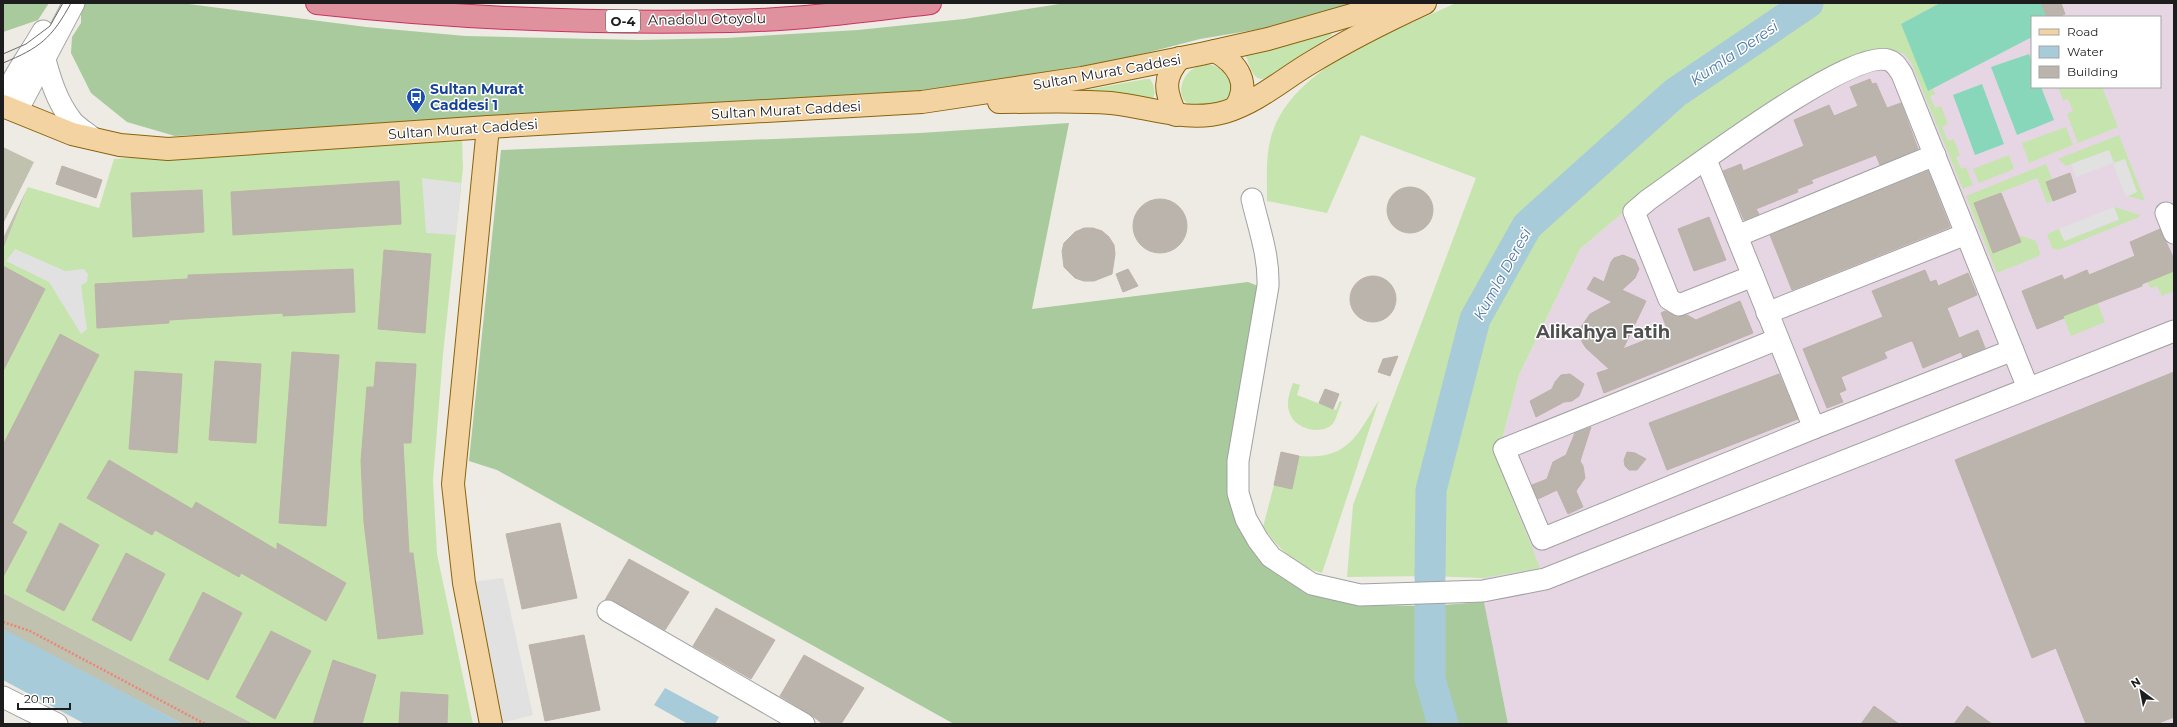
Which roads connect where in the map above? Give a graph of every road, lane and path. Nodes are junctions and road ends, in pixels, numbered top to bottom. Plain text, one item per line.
1 (59, 3) edge
2 (74, 3) edge
3 (317, 3) edge
4 (930, 3) edge
5 (1394, 3) edge
6 (1425, 3) edge
7 (1215, 51) junction
8 (44, 56) junction
9 (1180, 58) junction
10 (10, 76) edge
11 (922, 102) junction
12 (8, 107) edge
13 (1235, 108) junction
14 (1176, 115) junction
15 (488, 127) junction
16 (94, 139) junction
17 (1935, 155) junction
18 (1706, 160) junction
19 (1252, 199) dead end
20 (2166, 213) dead end
21 (2174, 233) edge
22 (1966, 234) junction
23 (1737, 236) junction
24 (1753, 276) junction
25 (1768, 313) junction
26 (2174, 331) edge
27 (1778, 339) junction
28 (2013, 350) junction
29 (2028, 388) junction
30 (1814, 428) junction
31 (608, 611) dead end
32 (3, 622) edge
33 (3, 698) edge
34 (56, 724) edge
35 (205, 724) edge
36 (491, 724) edge
37 (804, 724) edge

1 - 10 street
2 - 8 street
3 - 4 highway, Anadolu Otoyolu / O-4
5 - 7 main road, Sultan Murat Caddesi
6 - 13 main road
7 - 9 main road, Sultan Murat Caddesi
7 - 13 main road
8 - 12 street
8 - 16 street
9 - 11 main road, Sultan Murat Caddesi
9 - 14 main road
10 - 12 street
11 - 14 main road
11 - 15 main road, Sultan Murat Caddesi
12 - 16 main road, Sultan Murat Caddesi
13 - 14 main road
15 - 16 main road, Sultan Murat Caddesi
15 - 36 main road
17 - 18 street
17 - 22 street
17 - 23 street
18 - 23 street
18 - 24 street
19 - 29 street
20 - 21 street
22 - 25 street
22 - 28 street
23 - 24 street
24 - 25 street
25 - 27 street
26 - 29 street
27 - 30 street
27 - 30 street
28 - 29 street
28 - 30 street
31 - 37 street
32 - 35 path
33 - 34 street

